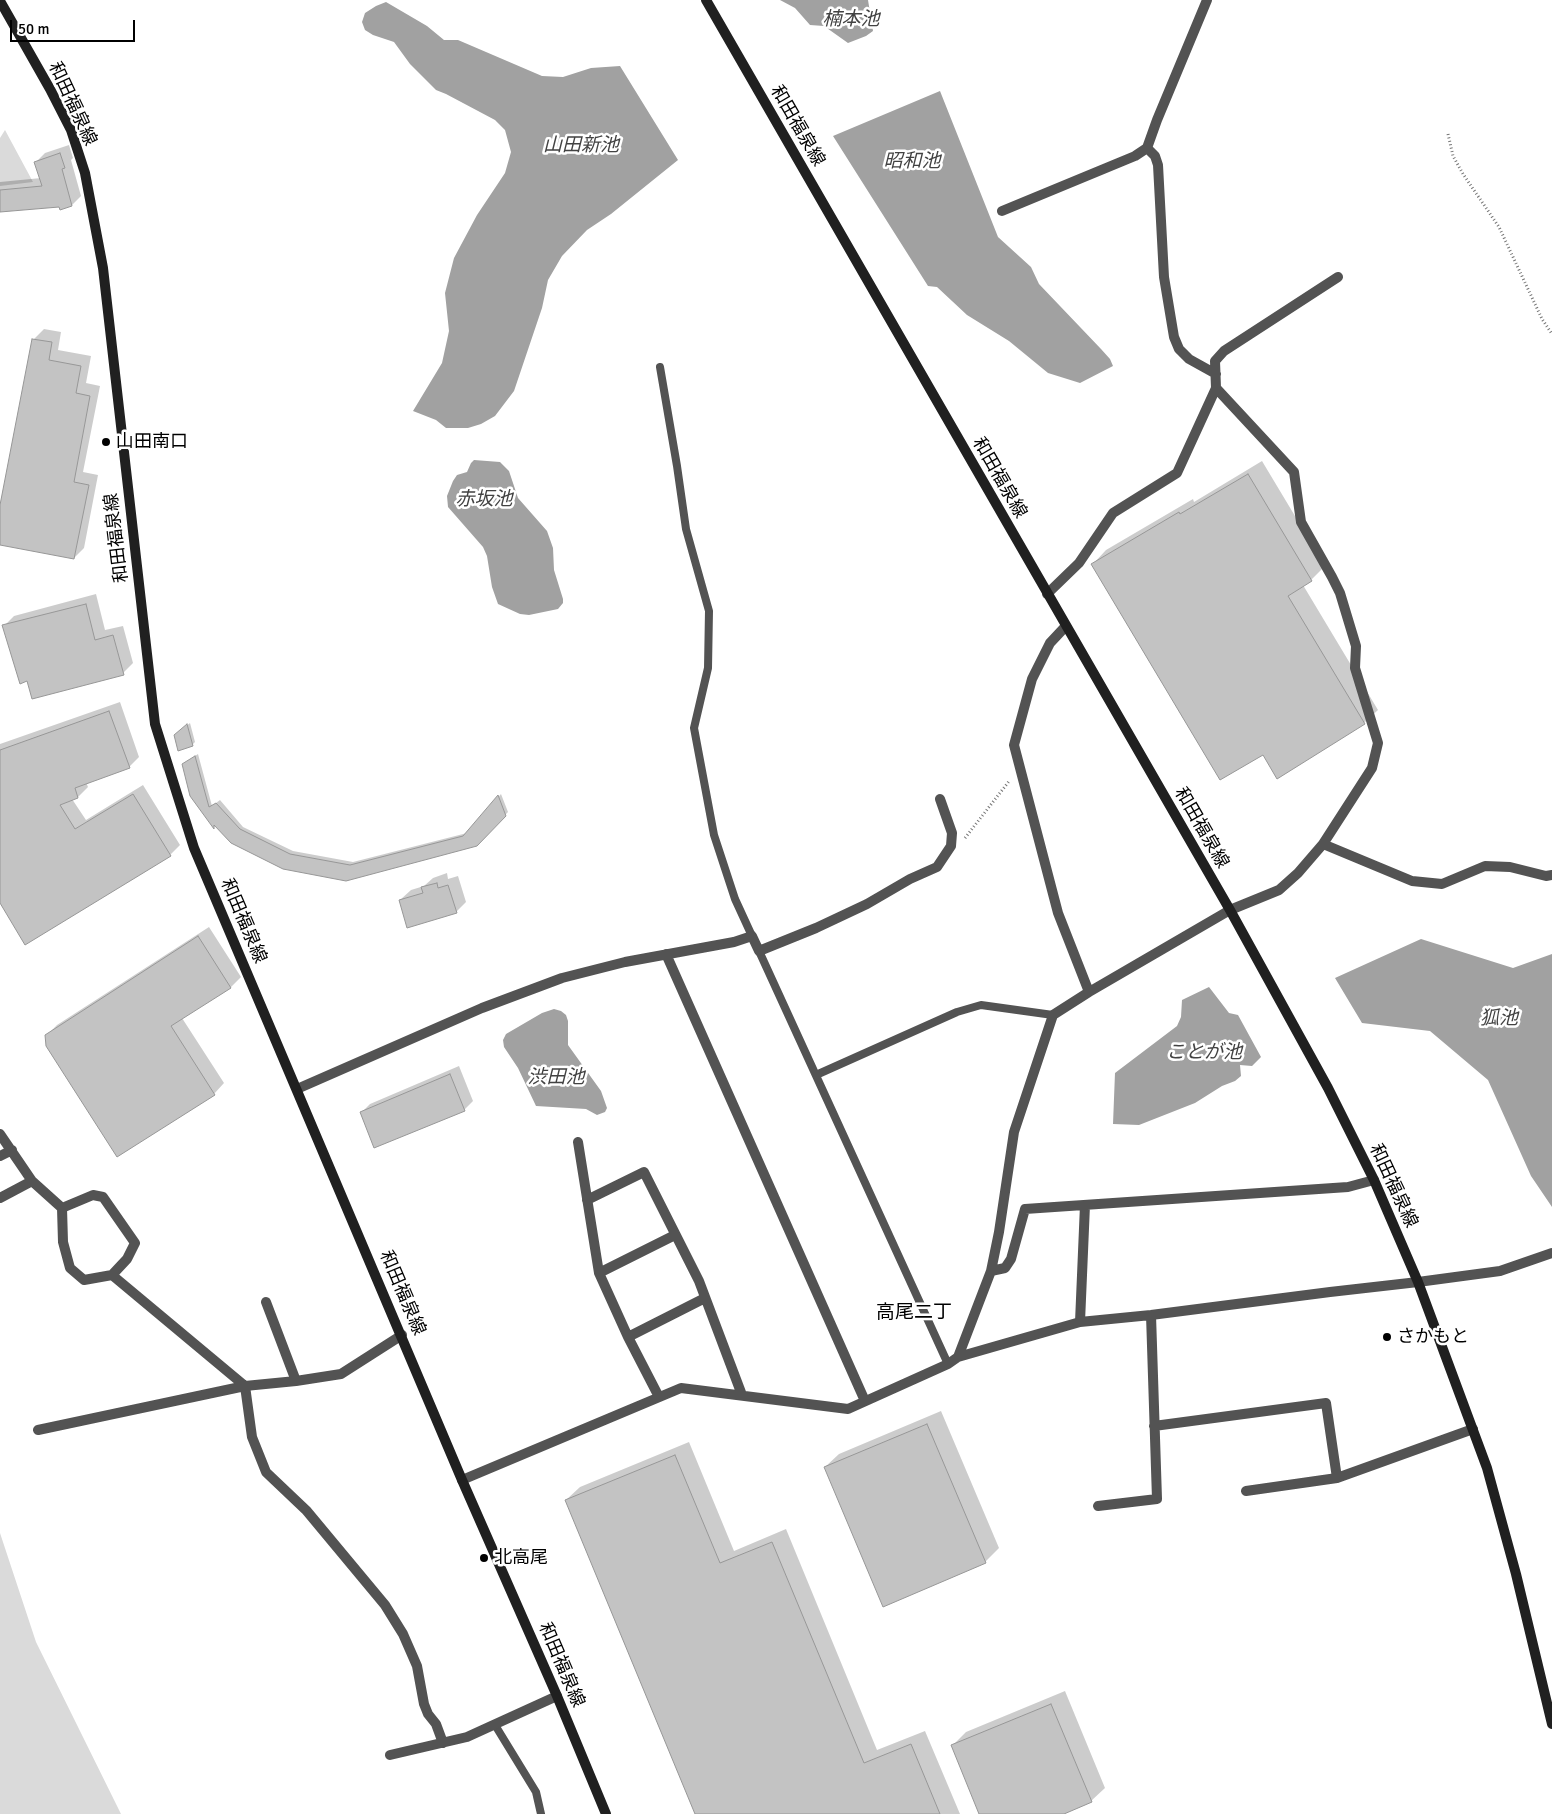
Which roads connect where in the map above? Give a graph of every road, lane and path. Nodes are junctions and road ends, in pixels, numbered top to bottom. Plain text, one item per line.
1 (706, 0) edge
2 (1207, 0) edge
3 (0, 1) edge
4 (1448, 134) dead end
5 (1147, 148) junction
6 (1002, 211) dead end
7 (1338, 277) dead end
8 (1552, 334) edge
9 (660, 367) dead end
10 (1216, 374) junction
11 (1216, 388) junction
12 (1047, 594) junction
13 (1066, 627) junction
14 (1020, 766) junction
15 (940, 799) dead end
16 (960, 843) dead end
17 (1322, 844) junction
18 (1552, 874) edge
19 (1230, 910) junction
20 (752, 936) junction
21 (759, 951) junction
22 (666, 954) junction
23 (1089, 992) junction
24 (1053, 1015) junction
25 (816, 1075) junction
26 (297, 1089) junction
27 (0, 1134) edge
28 (578, 1142) dead end
29 (12, 1150) junction
30 (0, 1156) edge
31 (1374, 1180) junction
32 (32, 1181) junction
33 (0, 1198) edge
34 (588, 1200) junction
35 (1086, 1204) junction
36 (62, 1208) junction
37 (675, 1235) junction
38 (1552, 1253) edge
39 (991, 1271) junction
40 (599, 1273) junction
41 (112, 1275) junction
42 (1418, 1282) junction
43 (705, 1298) junction
44 (266, 1302) dead end
45 (1151, 1315) junction
46 (1080, 1322) junction
47 (402, 1335) junction
48 (628, 1337) junction
49 (958, 1357) junction
50 (948, 1364) junction
51 (296, 1381) junction
52 (245, 1386) junction
53 (742, 1395) junction
54 (659, 1397) junction
55 (865, 1401) junction
56 (1154, 1426) junction
57 (1473, 1429) junction
58 (38, 1430) dead end
59 (1337, 1478) junction
60 (462, 1480) junction
61 (1246, 1491) dead end
62 (1098, 1506) dead end
63 (557, 1696) junction
64 (1552, 1724) edge
65 (494, 1725) junction
66 (443, 1743) junction
67 (390, 1755) dead end
68 (541, 1814) edge
69 (606, 1814) edge

1 - 12 main road, 和田福泉線
2 - 5 street
3 - 26 main road, 和田福泉線
4 - 8 path
5 - 6 street
5 - 10 street
7 - 10 street
9 - 20 lane
10 - 11 street
11 - 12 street
11 - 17 street
12 - 13 main road, 和田福泉線
13 - 14 street
13 - 19 main road, 和田福泉線
14 - 16 path
14 - 23 street
15 - 21 street
17 - 18 street
17 - 19 street
19 - 23 street
19 - 31 main road, 和田福泉線
20 - 21 street
20 - 22 street
21 - 25 lane
22 - 26 street
22 - 55 street
23 - 24 street
24 - 25 lane
24 - 39 street
25 - 50 lane
26 - 47 main road, 和田福泉線
27 - 29 street
28 - 34 street
29 - 30 street
29 - 32 street
31 - 35 street
31 - 42 main road, 和田福泉線
32 - 33 street
32 - 36 street
34 - 37 street
34 - 40 street
35 - 39 street
35 - 46 street
36 - 41 street
36 - 41 street
37 - 40 street
37 - 43 street
38 - 42 street
39 - 49 street
40 - 48 street
41 - 52 street
42 - 45 street
42 - 57 main road, 和田福泉線
43 - 48 street
43 - 53 street
44 - 51 street
45 - 46 street
45 - 56 street
46 - 49 street
47 - 51 street
47 - 60 main road, 和田福泉線
48 - 54 street
49 - 50 street
50 - 55 street
51 - 52 street
52 - 58 street
52 - 66 street
53 - 54 street
53 - 55 street
54 - 60 street
56 - 59 street
56 - 62 street
57 - 59 street
57 - 64 main road, 和田福泉線
59 - 61 street
60 - 63 main road, 和田福泉線
63 - 65 street
63 - 69 main road, 和田福泉線
65 - 66 street
65 - 68 lane
66 - 67 street

